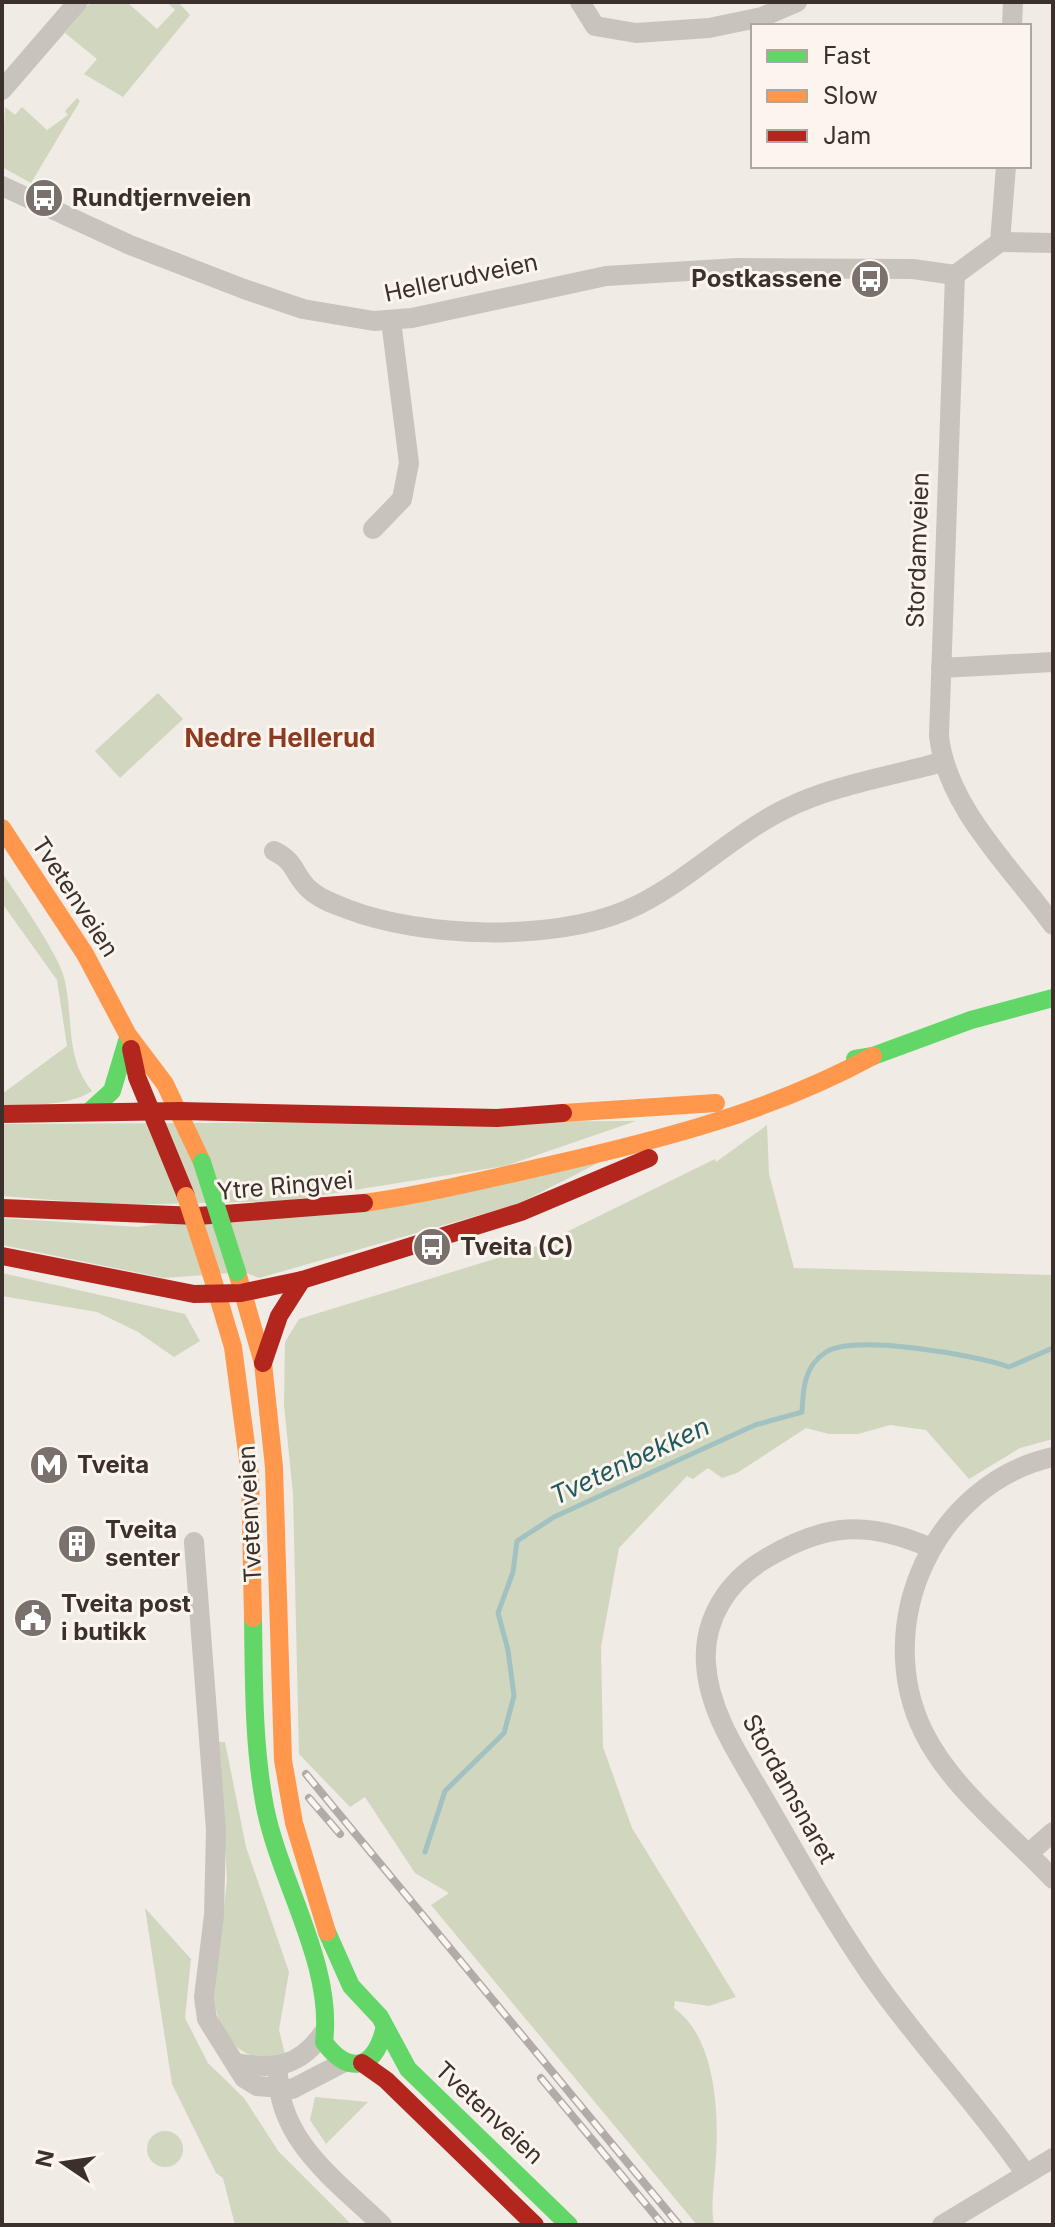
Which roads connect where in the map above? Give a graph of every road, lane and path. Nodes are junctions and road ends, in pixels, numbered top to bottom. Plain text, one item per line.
1 (78, 2) edge
2 (580, 2) edge
3 (797, 2) edge
4 (1013, 2) edge
5 (1012, 24) edge
6 (2, 90) edge
7 (1006, 168) edge
8 (2, 186) edge
9 (1000, 242) junction
10 (1053, 243) edge
11 (955, 275) junction
12 (391, 321) junction
13 (373, 529) dead end
14 (1053, 662) edge
15 (941, 668) junction
16 (942, 762) junction
17 (2, 828) edge
18 (274, 851) dead end
19 (1053, 925) edge
20 (1053, 978) edge
21 (1053, 998) edge
22 (971, 1020) junction
23 (128, 1035) junction
24 (873, 1056) junction
25 (716, 1103) junction
26 (89, 1112) junction
27 (2, 1114) edge
28 (157, 1120) junction
29 (182, 1120) junction
30 (714, 1125) junction
31 (563, 1162) junction
32 (4, 1208) edge
33 (2, 1256) edge
34 (302, 1280) junction
35 (275, 1285) junction
36 (241, 1293) junction
37 (219, 1295) junction
38 (257, 1343) junction
39 (263, 1363) junction
40 (1053, 1457) edge
41 (194, 1542) dead end
42 (931, 1548) junction
43 (1053, 1832) edge
44 (1029, 1853) junction
45 (1053, 1879) edge
46 (365, 2004) junction
47 (325, 2026) junction
48 (384, 2030) junction
49 (353, 2062) junction
50 (236, 2063) junction
51 (278, 2067) junction
52 (279, 2090) junction
53 (1053, 2158) edge
54 (1025, 2173) junction
55 (382, 2225) edge
56 (535, 2225) edge
57 (569, 2225) edge
58 (942, 2225) edge

1 - 6 street
2 - 3 street
4 - 5 street
7 - 9 street
8 - 12 street, Hellerudveien
9 - 10 street
9 - 11 street
11 - 12 street, Hellerudveien
11 - 15 street, Stordamveien
12 - 13 street
14 - 15 street
15 - 16 street, Stordamveien
16 - 18 street
16 - 19 street, Stordamveien
17 - 23 main road, Tvetenveien
20 - 22 main road, Ytre Ringvei
21 - 22 main road, Ytre Ringvei
22 - 24 main road, Ytre Ringvei
23 - 26 main road
23 - 28 main road, Tvetenveien
23 - 29 main road, Tvetenveien
24 - 25 main road, Ytre Ringvei
24 - 30 main road, Ytre Ringvei
25 - 29 main road
25 - 31 main road, Ytre Ringvei
26 - 27 main road
26 - 28 main road
28 - 29 main road
28 - 37 main road, Tvetenveien, bridge
29 - 36 main road, Tvetenveien, bridge
30 - 31 main road, Ytre Ringvei
30 - 34 main road
31 - 32 main road, Ytre Ringvei
33 - 37 main road
34 - 35 main road
34 - 39 main road
35 - 36 main road
35 - 38 main road
36 - 37 main road
36 - 38 main road, Tvetenveien
37 - 47 main road, Tvetenveien
38 - 39 main road, Tvetenveien
39 - 46 main road, Tvetenveien
40 - 42 street
41 - 50 street
42 - 44 street
42 - 54 street, Stordamsnaret
43 - 44 street
44 - 45 street
46 - 47 main road
46 - 48 main road, Tvetenveien
47 - 49 main road, Tvetenveien
47 - 51 street
48 - 49 main road
48 - 57 main road, Tvetenveien
49 - 52 street
49 - 56 main road, Tvetenveien
50 - 51 street
50 - 52 street
51 - 52 street
52 - 55 street
53 - 54 street
54 - 58 street

